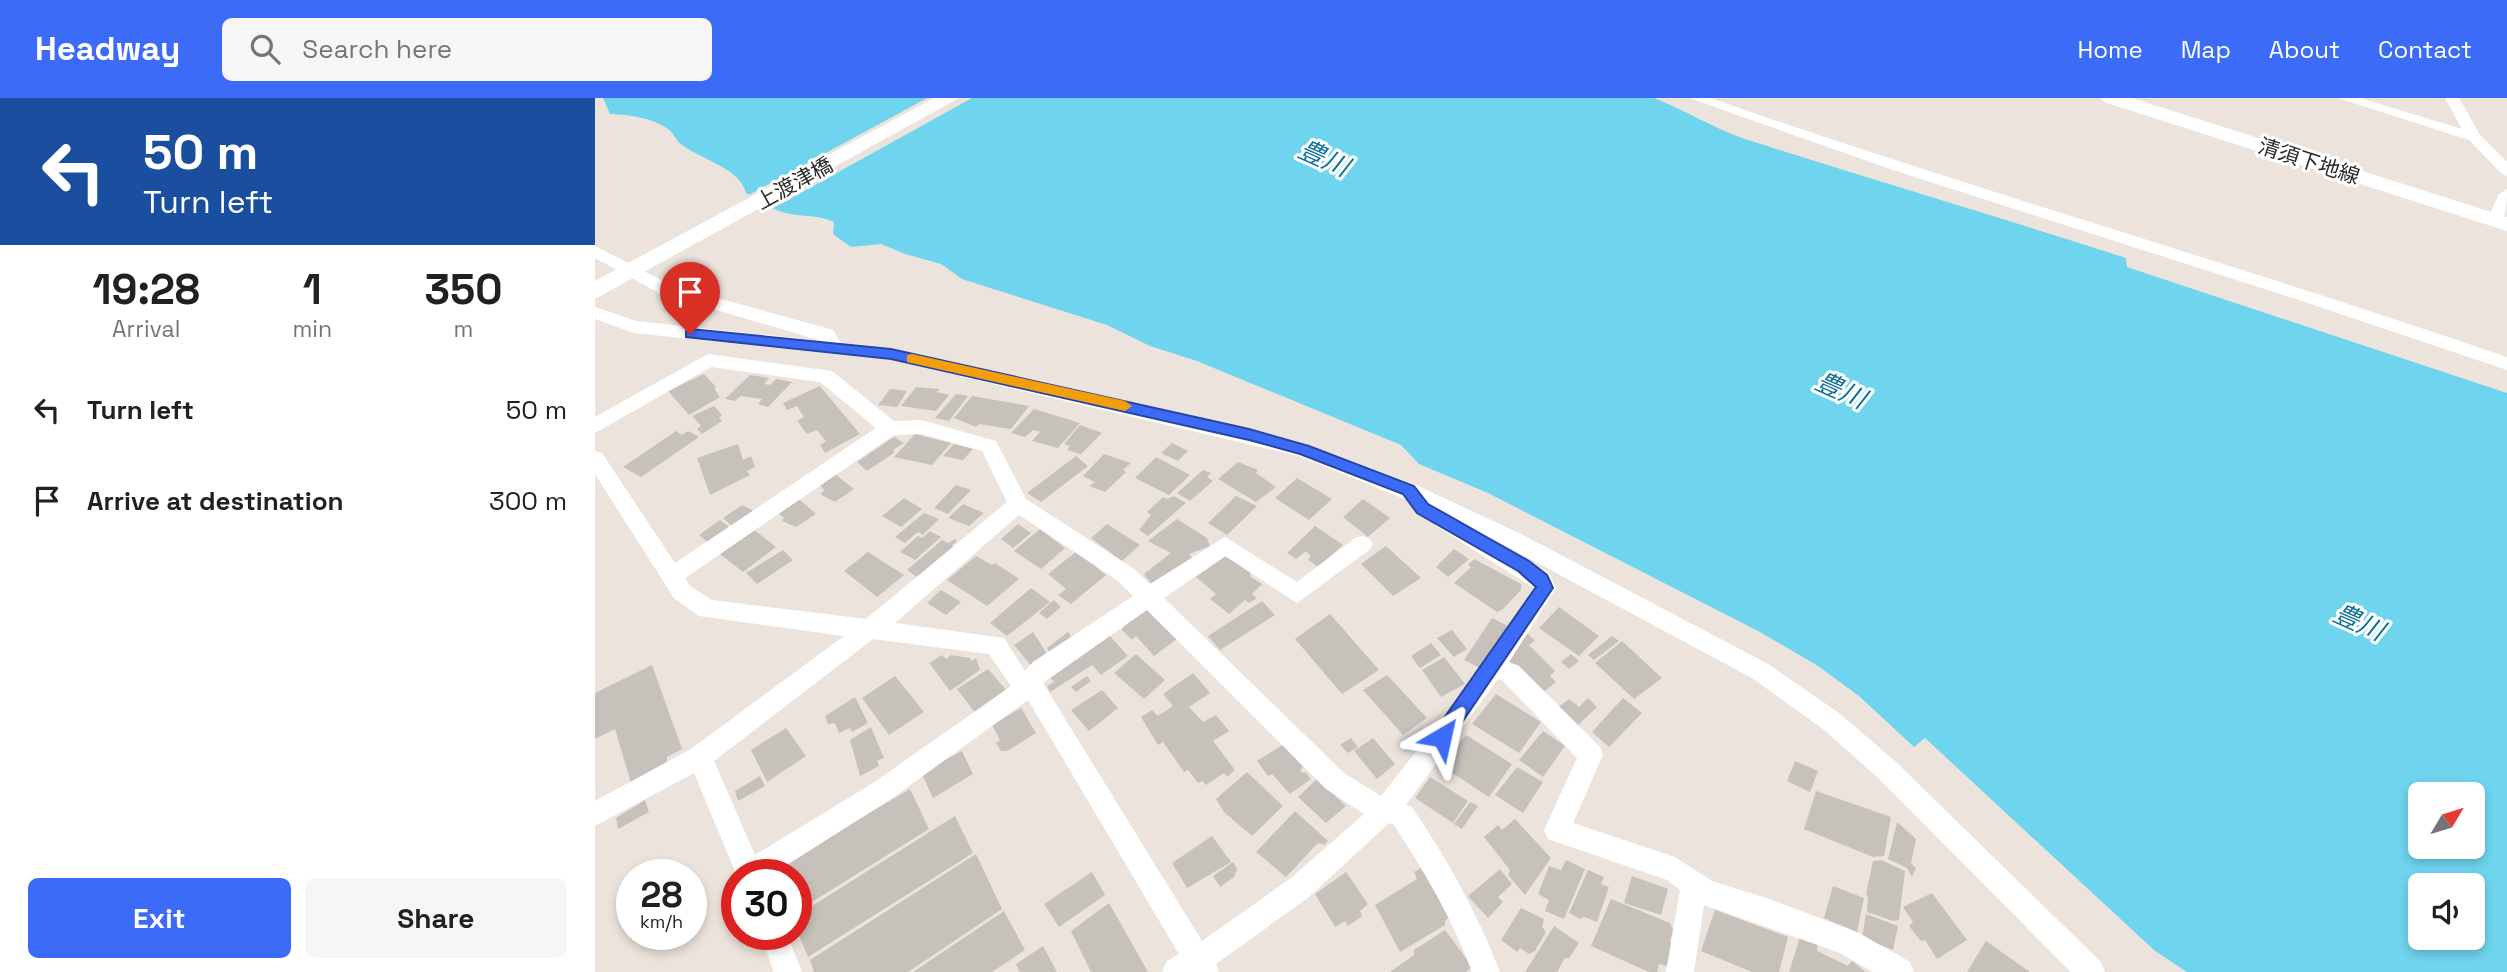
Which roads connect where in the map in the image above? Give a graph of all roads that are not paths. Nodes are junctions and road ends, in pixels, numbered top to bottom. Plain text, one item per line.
1 (949, 98) edge
2 (1696, 98) edge
3 (2111, 98) edge
4 (2344, 98) edge
5 (2452, 98) edge
6 (2474, 136) junction
7 (2507, 172) edge
8 (2507, 194) edge
9 (2501, 222) edge
10 (595, 251) edge
11 (634, 270) junction
12 (595, 291) edge
13 (595, 313) edge
14 (836, 349) junction
15 (2507, 364) edge
16 (595, 426) edge
17 (890, 428) junction
18 (595, 458) edge
19 (1409, 490) junction
20 (1018, 504) junction
21 (1362, 544) dead end
22 (673, 575) junction
23 (1150, 596) junction
24 (867, 631) junction
25 (1492, 667) junction
26 (1025, 683) junction
27 (701, 757) junction
28 (1385, 810) junction
29 (595, 814) edge
30 (743, 859) edge
31 (773, 859) edge
32 (1694, 884) junction
33 (779, 950) edge
34 (1201, 965) edge
35 (787, 972) edge
36 (1176, 972) edge
37 (1486, 972) edge
38 (1680, 972) edge
39 (1900, 972) edge
40 (2091, 972) edge

1 - 11 main road, 上渡津橋
2 - 15 street
3 - 9 main road, 清須下地線
4 - 6 street
5 - 6 street
6 - 7 street
8 - 9 street
10 - 11 street
11 - 12 main road, 上渡津橋
11 - 14 street
13 - 14 street
14 - 19 street
16 - 17 street
17 - 20 street
17 - 22 street
18 - 22 street
19 - 25 street
19 - 40 street
20 - 23 street
20 - 24 street
21 - 23 street
22 - 24 street
23 - 26 street
23 - 28 street
24 - 26 street
24 - 27 street
25 - 28 street
25 - 32 street
26 - 31 street
26 - 34 street
27 - 29 street
27 - 30 street
28 - 34 street
28 - 37 street
32 - 38 street
32 - 39 street
33 - 35 street
34 - 36 street

